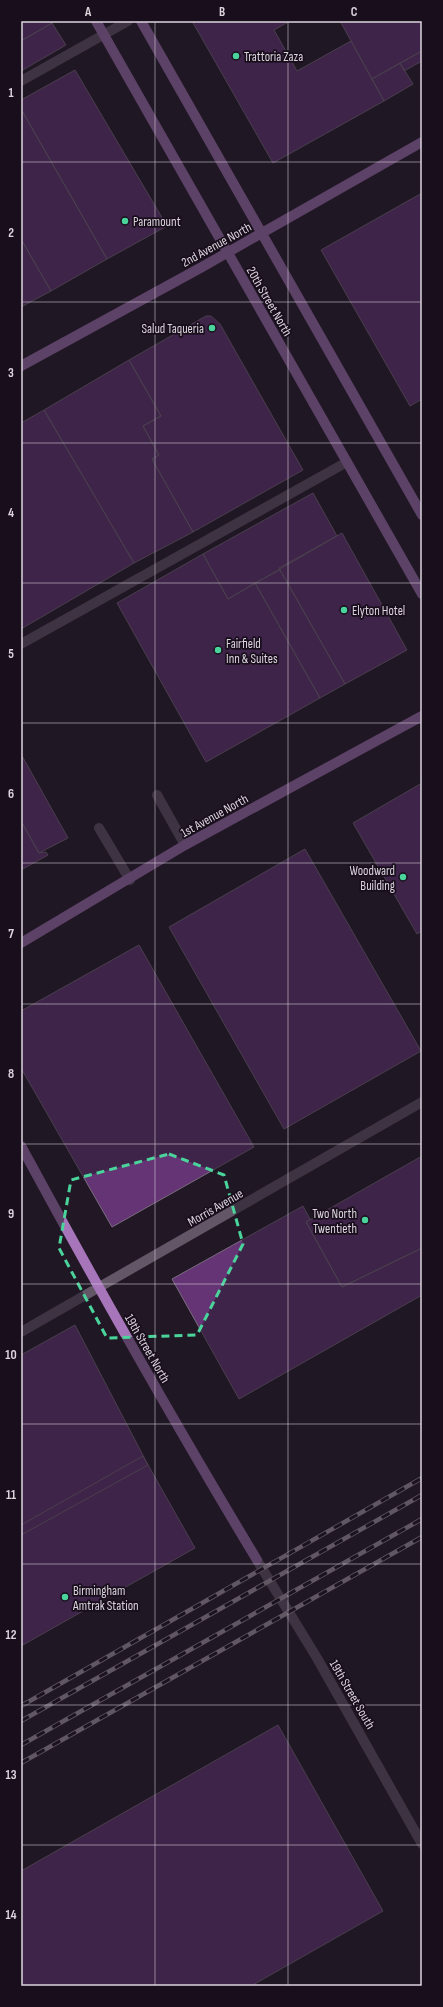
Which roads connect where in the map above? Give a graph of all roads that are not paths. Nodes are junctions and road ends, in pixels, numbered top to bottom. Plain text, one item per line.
1 (96, 21) edge
2 (128, 21) edge
3 (141, 21) edge
4 (104, 34) junction
5 (21, 81) edge
6 (422, 142) edge
7 (261, 233) junction
8 (227, 252) junction
9 (21, 366) edge
10 (347, 462) junction
11 (422, 515) edge
12 (422, 594) edge
13 (21, 644) edge
14 (422, 716) edge
15 (156, 795) dead end
16 (99, 828) dead end
17 (185, 845) junction
18 (130, 880) junction
19 (21, 943) edge
20 (422, 1102) edge
21 (21, 1146) edge
22 (99, 1289) junction
23 (21, 1332) edge
24 (257, 1560) joint
25 (422, 1844) edge

1 - 4 main road, 20th Street North
2 - 4 street
3 - 7 main road, 20th Street North
4 - 5 street
4 - 8 main road, 20th Street North
6 - 7 main road, 2nd Avenue North
7 - 8 main road, 2nd Avenue North
7 - 11 main road, 20th Street North
8 - 9 main road, 2nd Avenue North
8 - 10 main road, 20th Street North
10 - 12 main road, 20th Street North
10 - 13 street
14 - 17 main road, 1st Avenue North
15 - 17 street
16 - 18 street
17 - 18 main road, 1st Avenue North
18 - 19 main road, 1st Avenue North
20 - 22 street, Morris Avenue
21 - 22 main road, 19th Street North
22 - 23 street, Morris Avenue
22 - 24 main road, 19th Street North
24 - 25 street, 19th Street South

